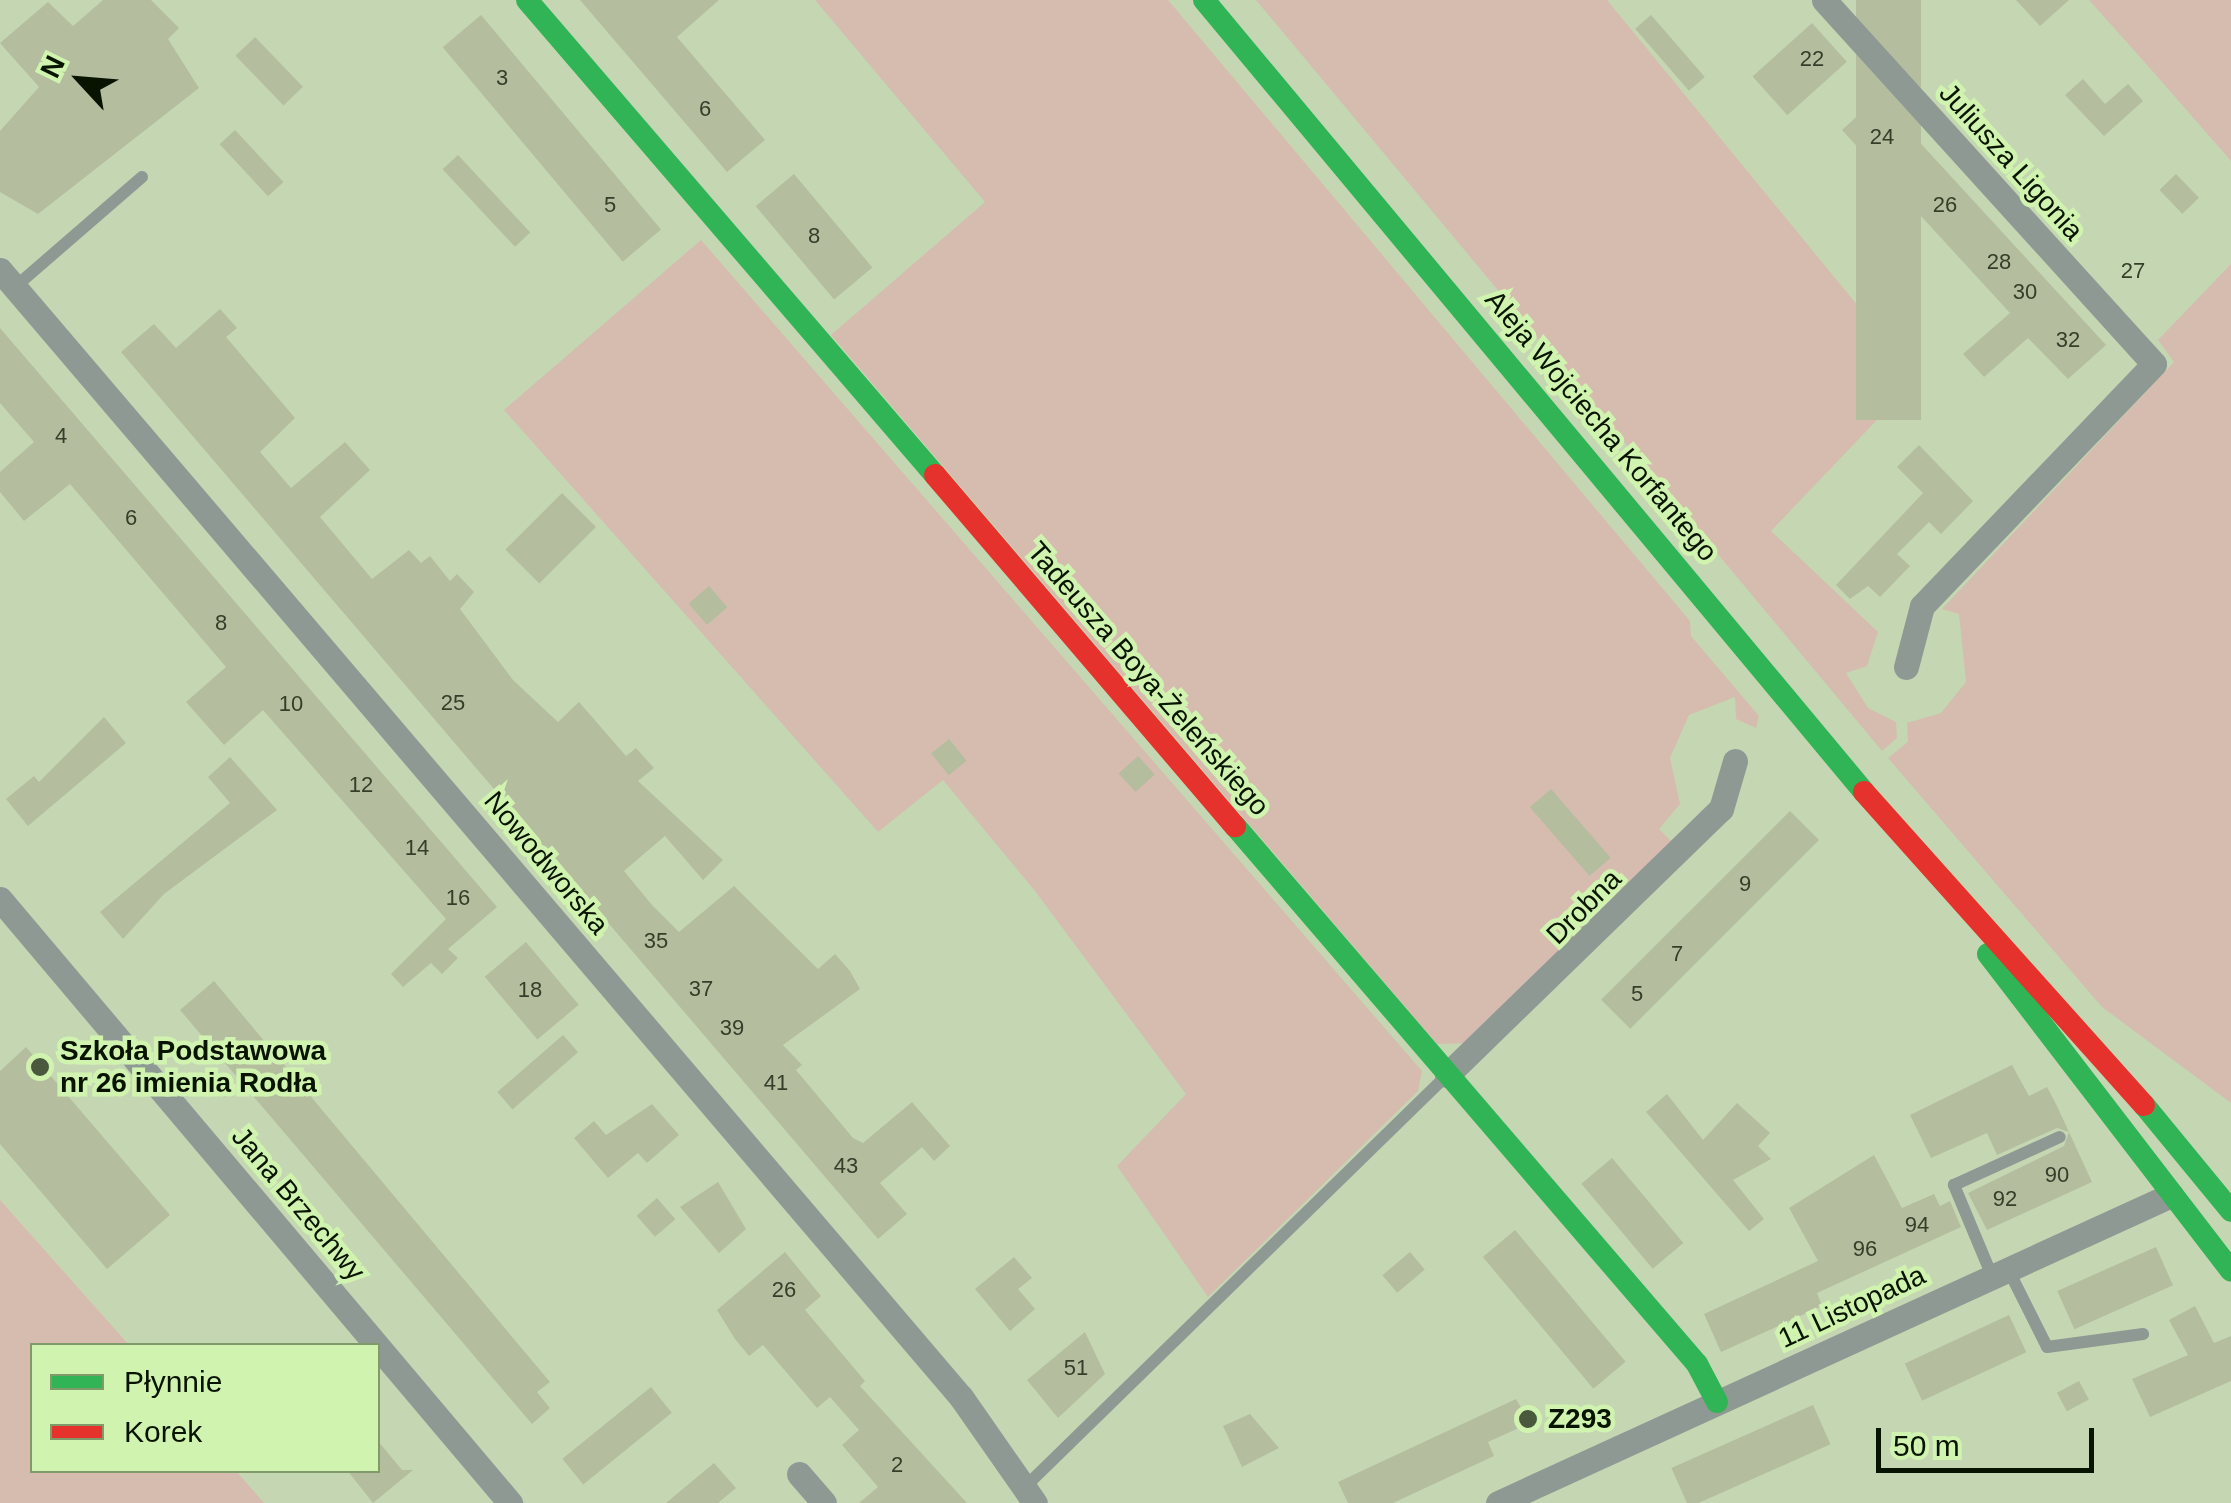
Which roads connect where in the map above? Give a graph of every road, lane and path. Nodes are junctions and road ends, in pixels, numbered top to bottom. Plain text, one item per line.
1 (527, 0) edge
2 (1204, 0) edge
3 (1824, 0) edge
4 (142, 177) dead end
5 (7, 279) edge
6 (1906, 667) dead end
7 (1735, 762) dead end
8 (1950, 894) junction
9 (0, 899) edge
10 (1447, 1075) junction
11 (2060, 1137) dead end
12 (2231, 1166) edge
13 (2205, 1180) junction
14 (2171, 1195) junction
15 (2231, 1211) edge
16 (2231, 1271) edge
17 (2000, 1272) junction
18 (2143, 1334) dead end
19 (375, 1343) edge
20 (380, 1349) edge
21 (1718, 1402) junction
22 (799, 1474) dead end
23 (1030, 1495) edge
24 (510, 1503) edge
25 (824, 1503) edge
26 (1498, 1503) edge

1 - 10 main road, Tadeusza Boya-Żeleńskiego
2 - 8 main road, Aleja Wojciecha Korfantego
3 - 6 street, Juliusza Ligonia
4 - 5 lane
5 - 23 street, Nowodworska
7 - 10 street, Drobna
8 - 13 main road, Aleja Wojciecha Korfantego
8 - 14 main road, Aleja Wojciecha Korfantego
9 - 19 street, Jana Brzechwy
10 - 21 main road, Tadeusza Boya-Żeleńskiego
10 - 23 lane
11 - 17 lane
12 - 13 main road, 11 Listopada
13 - 14 main road, 11 Listopada
13 - 15 main road, Aleja Wojciecha Korfantego
14 - 16 main road, Aleja Wojciecha Korfantego
14 - 17 street, 11 Listopada
17 - 18 lane
17 - 21 street, 11 Listopada
20 - 24 street, Jana Brzechwy
21 - 26 street, 11 Listopada
22 - 25 street

